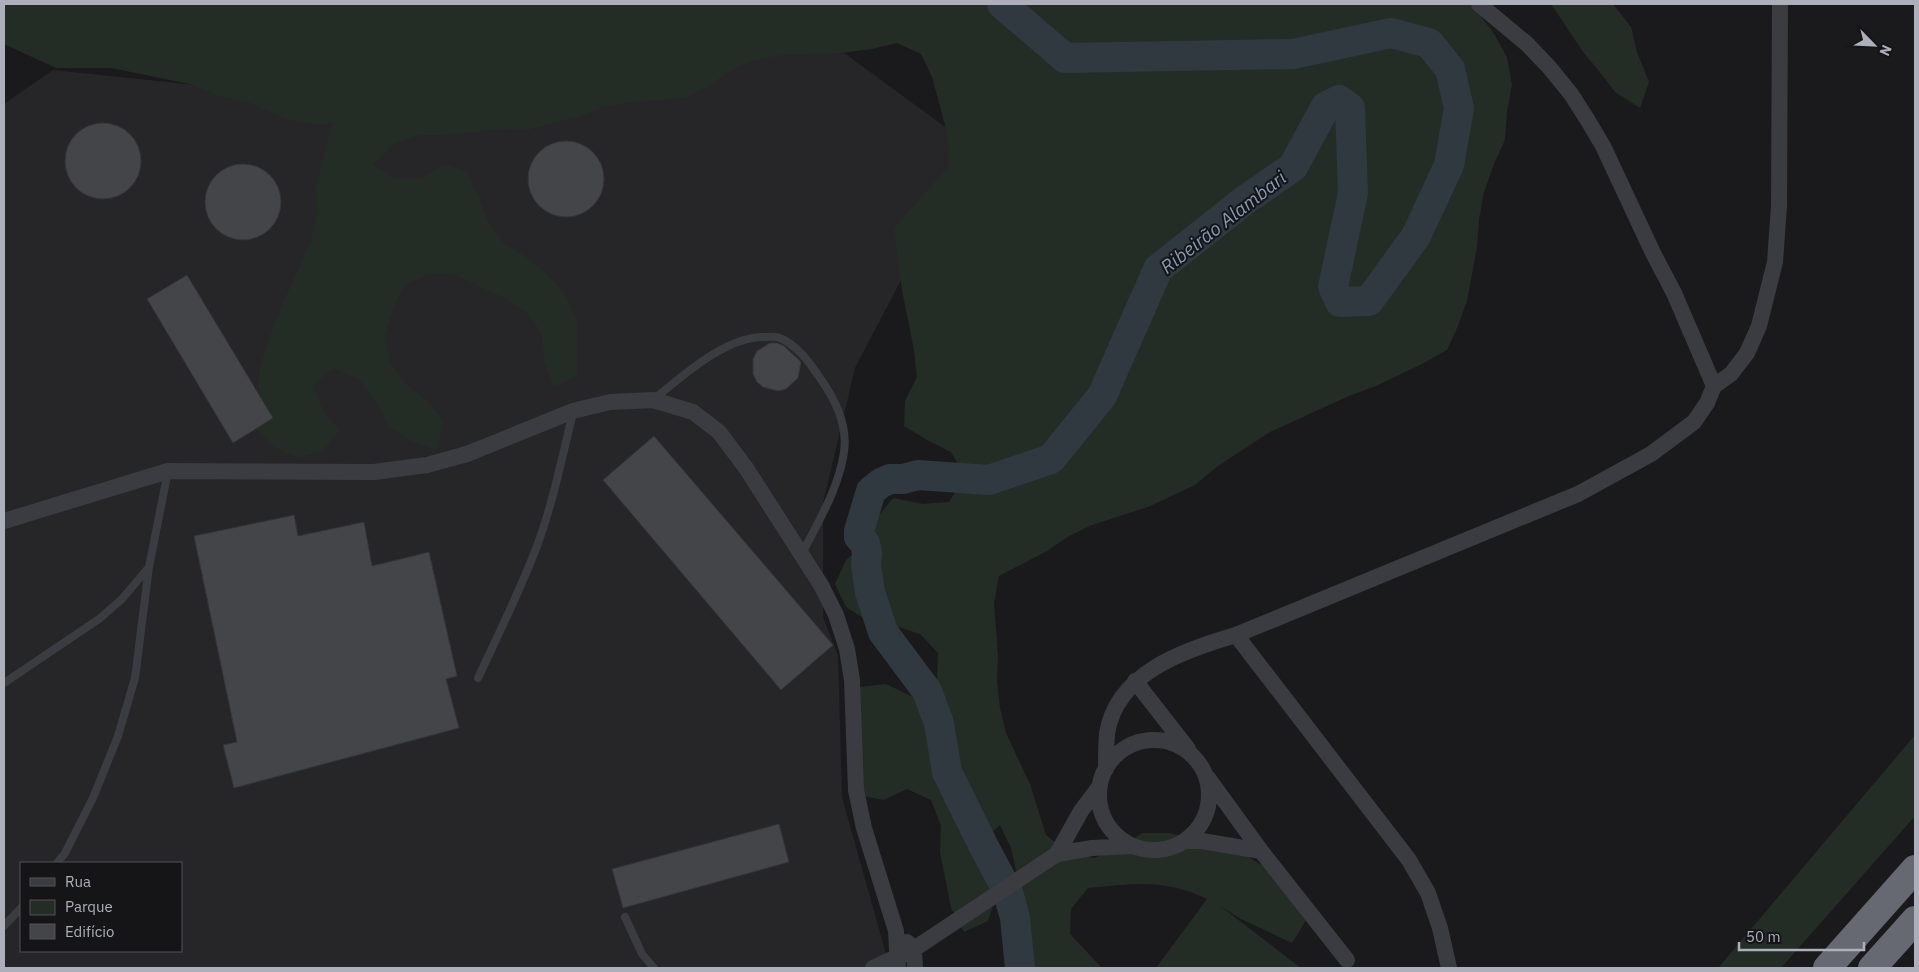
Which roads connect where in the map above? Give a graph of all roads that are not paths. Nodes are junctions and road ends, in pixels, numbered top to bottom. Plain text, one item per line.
1 (1479, 4) edge
2 (1780, 4) edge
3 (1714, 386) junction
4 (653, 400) junction
5 (573, 411) junction
6 (168, 471) junction
7 (4, 521) edge
8 (802, 554) junction
9 (149, 567) junction
10 (1236, 635) junction
11 (478, 678) dead end
12 (1135, 681) junction
13 (4, 683) edge
14 (1192, 755) junction
15 (1106, 769) junction
16 (1205, 773) junction
17 (1099, 787) junction
18 (1184, 842) junction
19 (1132, 846) junction
20 (1261, 851) junction
21 (1051, 858) junction
22 (58, 862) edge
23 (1915, 869) edge
24 (20, 909) edge
25 (625, 917) dead end
26 (1915, 920) edge
27 (4, 926) edge
28 (896, 931) junction
29 (914, 949) junction
30 (1347, 960) dead end
31 (898, 962) edge
32 (654, 968) edge
33 (873, 968) edge
34 (915, 968) edge
35 (1449, 968) edge
36 (1827, 968) edge
37 (1872, 968) edge

1 - 3 street
2 - 3 street
3 - 10 street
4 - 5 street
4 - 8 street
4 - 8 lane
5 - 6 street
5 - 11 lane
6 - 7 street
6 - 9 lane
8 - 28 street
9 - 13 lane
9 - 22 lane
10 - 12 street
10 - 35 street
12 - 14 street
12 - 15 street
14 - 15 street
14 - 16 street
15 - 17 street
16 - 18 street
16 - 20 street
17 - 19 street
17 - 21 street
18 - 19 street
18 - 20 street
19 - 21 street
20 - 30 street
21 - 29 street
23 - 36 highway
24 - 27 lane
25 - 32 lane
26 - 37 highway
28 - 29 street
28 - 31 street
29 - 31 street
29 - 34 street
31 - 33 street

